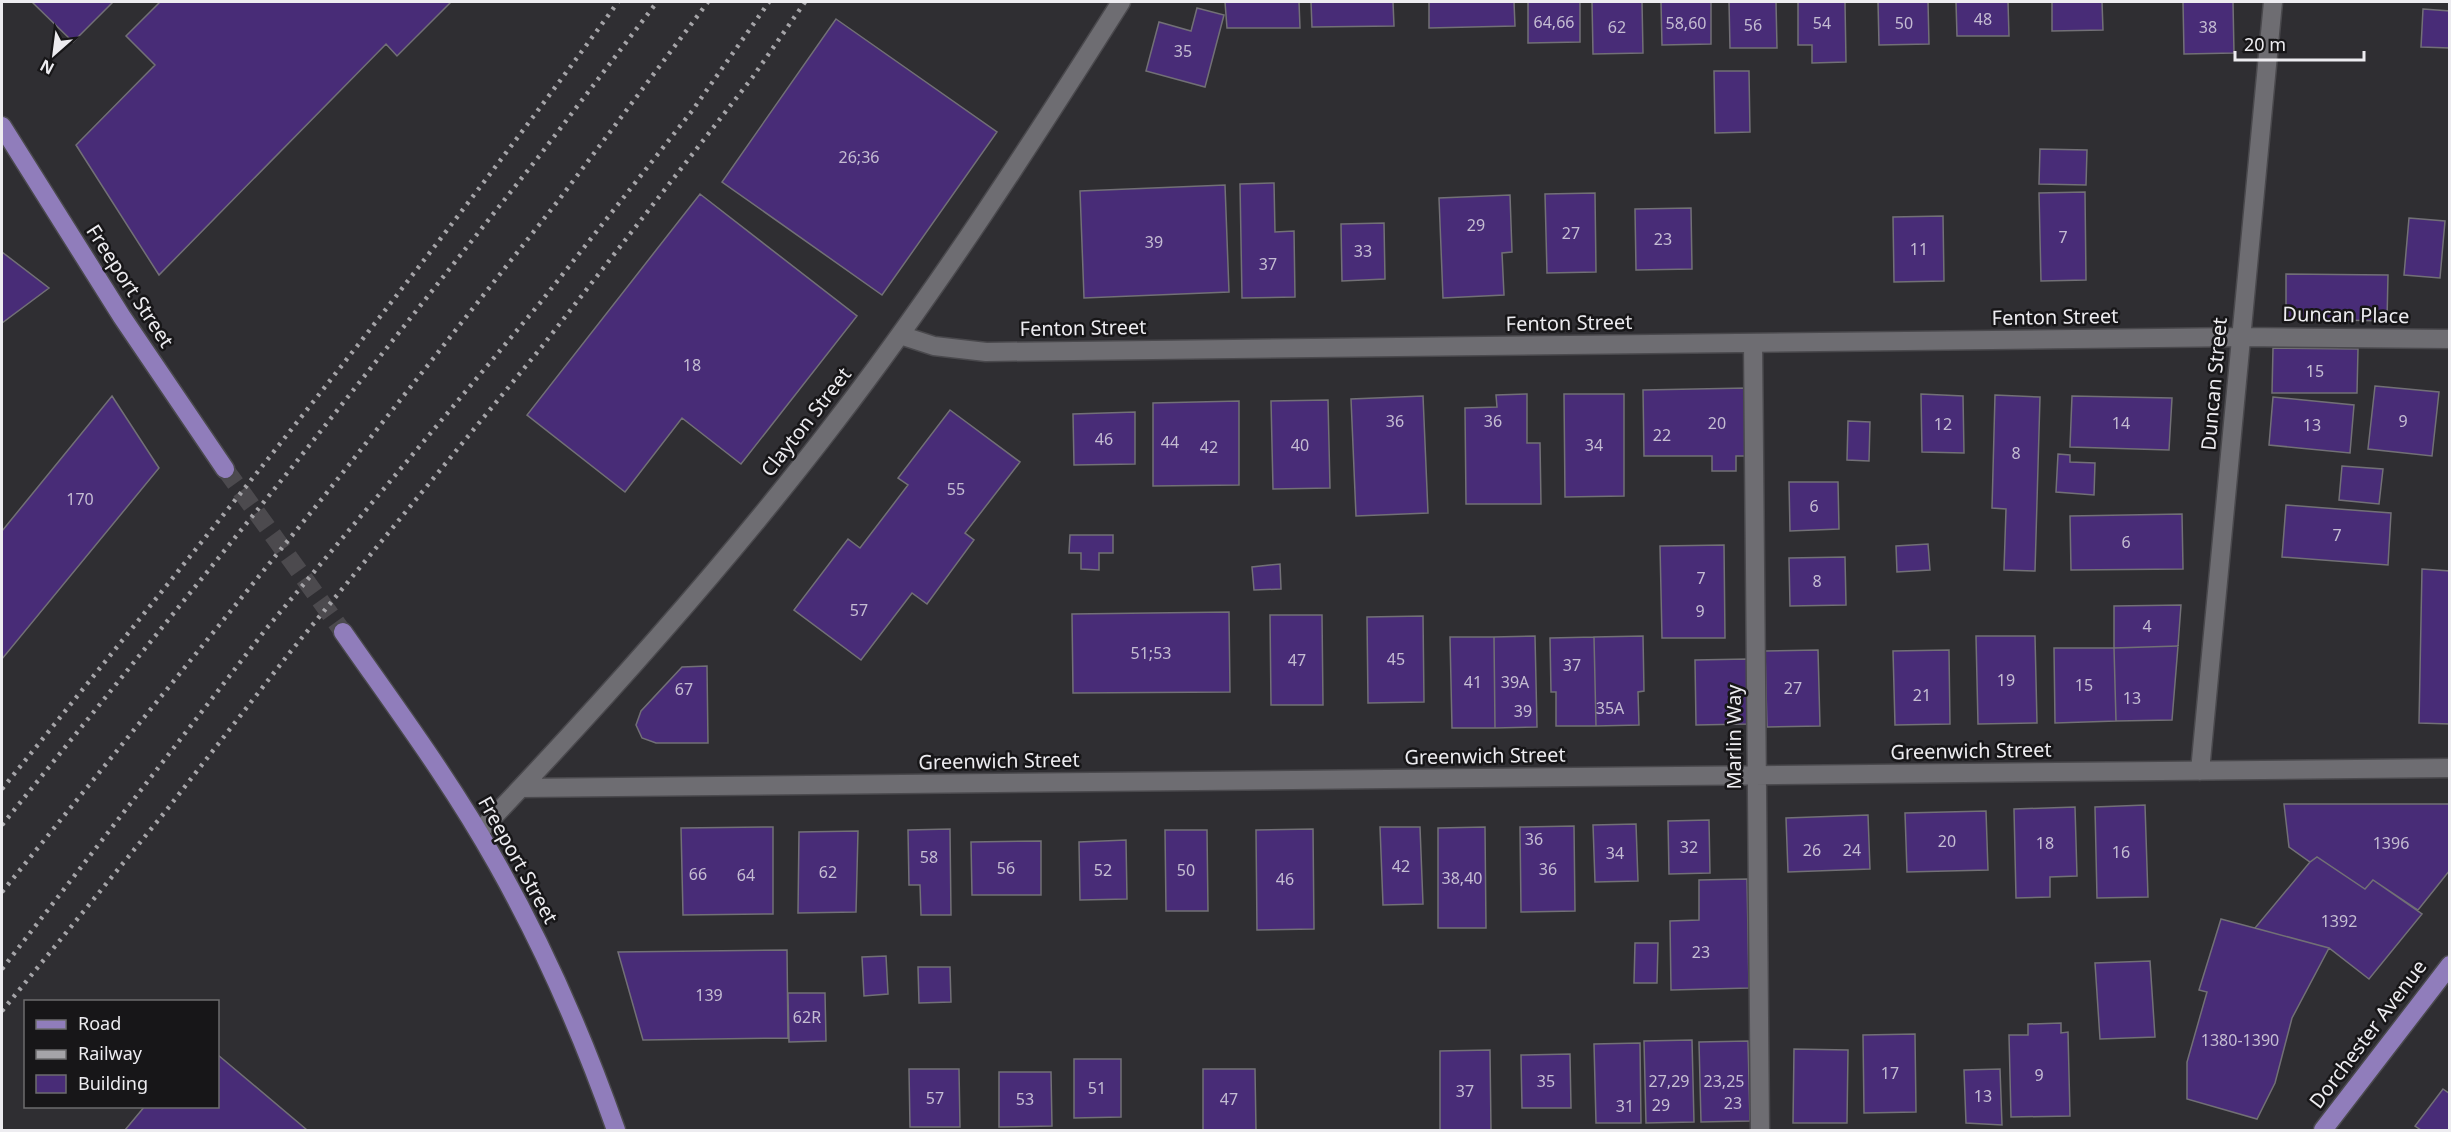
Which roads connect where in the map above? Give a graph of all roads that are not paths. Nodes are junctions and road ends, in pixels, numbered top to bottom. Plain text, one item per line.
1 (1121, 2) edge
2 (2273, 2) edge
3 (2, 126) edge
4 (900, 335) junction
5 (2241, 337) junction
6 (2450, 339) edge
7 (1753, 343) junction
8 (225, 469) tunnel mouth
9 (343, 633) tunnel mouth
10 (2450, 768) edge
11 (2200, 771) junction
12 (1756, 776) junction
13 (521, 789) junction
14 (479, 832) junction
15 (2450, 965) edge
16 (616, 1131) edge
17 (1760, 1131) edge
18 (2323, 1131) edge

1 - 4 street, Clayton Street
2 - 5 street, Duncan Street
3 - 8 main road, Freeport Street
4 - 7 street, Fenton Street
4 - 13 street, Clayton Street
5 - 6 street, Duncan Place
5 - 7 street, Fenton Street
5 - 11 street, Duncan Street
7 - 12 street, Marlin Way
9 - 14 main road, Freeport Street
10 - 11 street, Greenwich Street
11 - 12 street, Greenwich Street
12 - 13 street, Greenwich Street
12 - 17 street, Marlin Way
13 - 14 street, Clayton Street
14 - 16 main road, Freeport Street
15 - 18 main road, Dorchester Avenue

